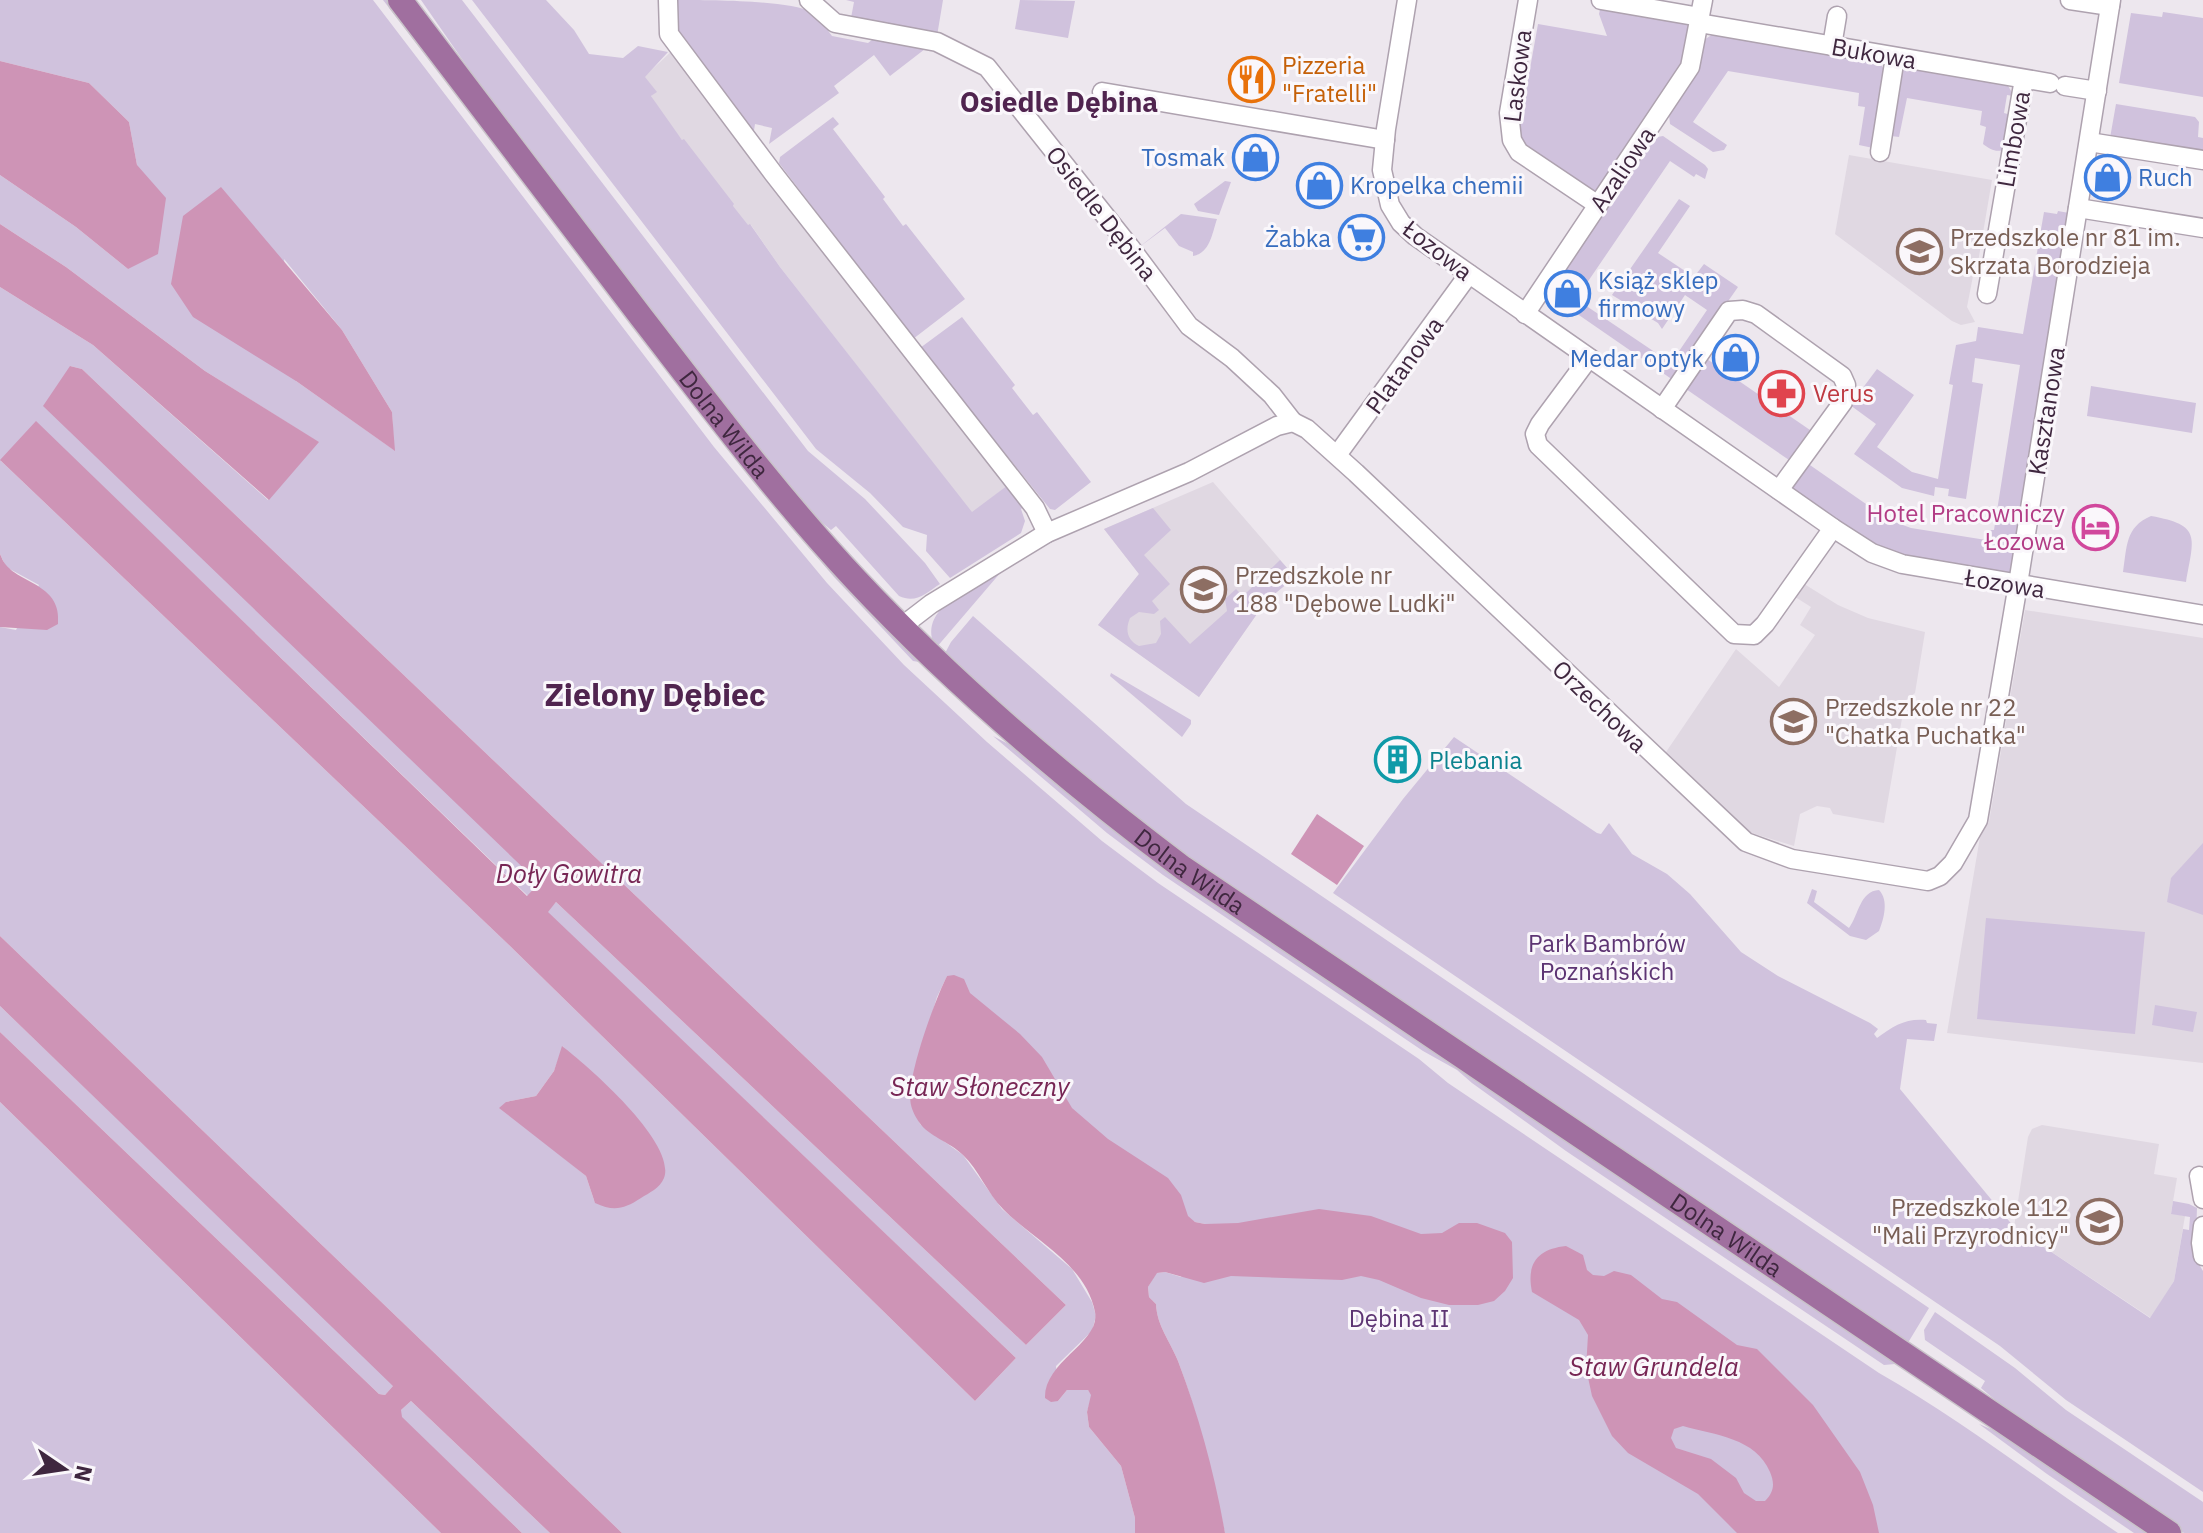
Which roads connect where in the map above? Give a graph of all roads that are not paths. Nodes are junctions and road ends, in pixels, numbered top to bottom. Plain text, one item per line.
1 (400, 0) edge
2 (668, 0) edge
3 (809, 0) edge
4 (1407, 0) edge
5 (1528, 0) edge
6 (1601, 0) edge
7 (2070, 0) edge
8 (2111, 3) edge
9 (1700, 13) edge
10 (1837, 16) dead end
11 (1832, 46) junction
12 (1895, 57) junction
13 (2024, 79) junction
14 (2097, 91) junction
15 (1102, 92) dead end
16 (1385, 140) junction
17 (2089, 142) junction
18 (1880, 152) dead end
19 (2203, 160) edge
20 (1598, 205) junction
21 (2078, 208) junction
22 (2203, 228) edge
23 (1469, 274) junction
24 (1987, 294) dead end
25 (1525, 314) junction
26 (1589, 358) junction
27 (1662, 409) junction
28 (1293, 422) junction
29 (1337, 455) junction
30 (1779, 490) junction
31 (1833, 528) junction
32 (1047, 533) junction
33 (2018, 584) junction
34 (2203, 615) edge
35 (901, 627) junction
36 (1953, 863) joint
37 (2199, 1176) dead end
38 (2203, 1199) edge
39 (2203, 1226) edge
40 (2203, 1256) edge
41 (2169, 1533) edge

1 - 35 main road, Dolna Wilda
2 - 32 street
3 - 28 street, Osiedle Dębina
4 - 16 street, Łozowa
5 - 20 street, Laskowa
6 - 9 street, Bukowa
7 - 8 street
8 - 14 street, Kasztanowa
9 - 11 street, Bukowa
9 - 20 street, Azaliowa
10 - 11 street
11 - 12 street, Bukowa
12 - 13 street, Bukowa
12 - 18 street
13 - 14 street, Bukowa
13 - 24 street, Limbowa
14 - 17 street, Kasztanowa
15 - 16 street
16 - 23 street, Łozowa
17 - 19 street
17 - 21 street, Kasztanowa
20 - 25 street, Azaliowa
21 - 22 street
21 - 33 street, Kasztanowa
23 - 25 street, Łozowa
23 - 29 street, Platanowa
25 - 26 street, Łozowa
26 - 27 street, Łozowa
26 - 31 street
27 - 30 street, Łozowa
27 - 30 street
28 - 29 street, Orzechowa
28 - 32 street
29 - 36 street, Orzechowa
30 - 31 street, Łozowa
31 - 33 street, Łozowa
32 - 35 street
33 - 34 street, Łozowa
33 - 36 street, Kasztanowa
35 - 41 main road, Dolna Wilda
37 - 38 street
39 - 40 street

